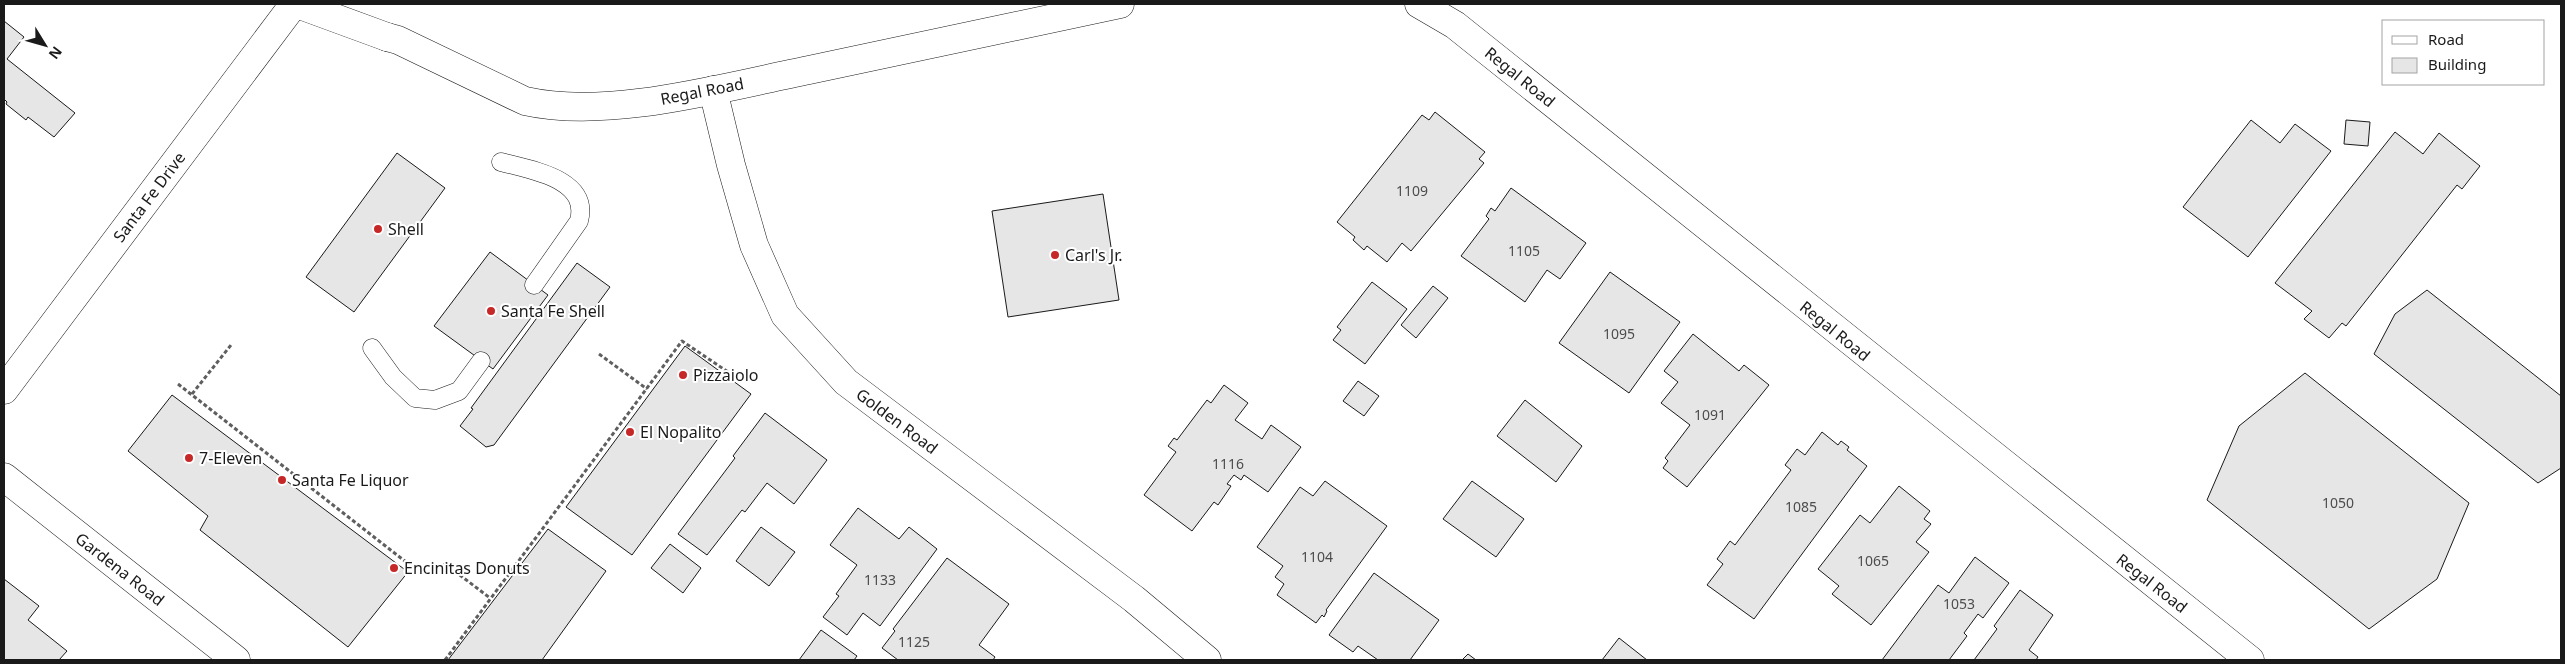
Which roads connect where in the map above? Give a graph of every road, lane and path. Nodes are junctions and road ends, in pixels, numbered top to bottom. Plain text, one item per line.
1 (296, 4) edge
2 (1120, 4) edge
3 (1419, 4) edge
4 (714, 90) junction
5 (501, 162) dead end
6 (534, 285) dead end
7 (231, 345) dead end
8 (372, 348) dead end
9 (599, 354) dead end
10 (482, 361) dead end
11 (737, 378) dead end
12 (178, 384) dead end
13 (647, 389) junction
14 (4, 390) edge
15 (192, 394) junction
16 (4, 477) edge
17 (406, 562) dead end
18 (444, 563) dead end
19 (490, 598) junction
20 (236, 660) edge
21 (446, 660) edge
22 (1207, 660) edge
23 (2250, 660) edge

1 - 4 street, Regal Road
1 - 14 street, Santa Fe Drive
2 - 4 street, Regal Road
3 - 23 street, Regal Road
4 - 22 street, Golden Road
5 - 6 lane
7 - 15 path
8 - 10 lane
9 - 13 path
11 - 13 path
12 - 15 path
13 - 19 path
15 - 17 path
16 - 20 street, Gardena Road
18 - 19 path
19 - 21 path

